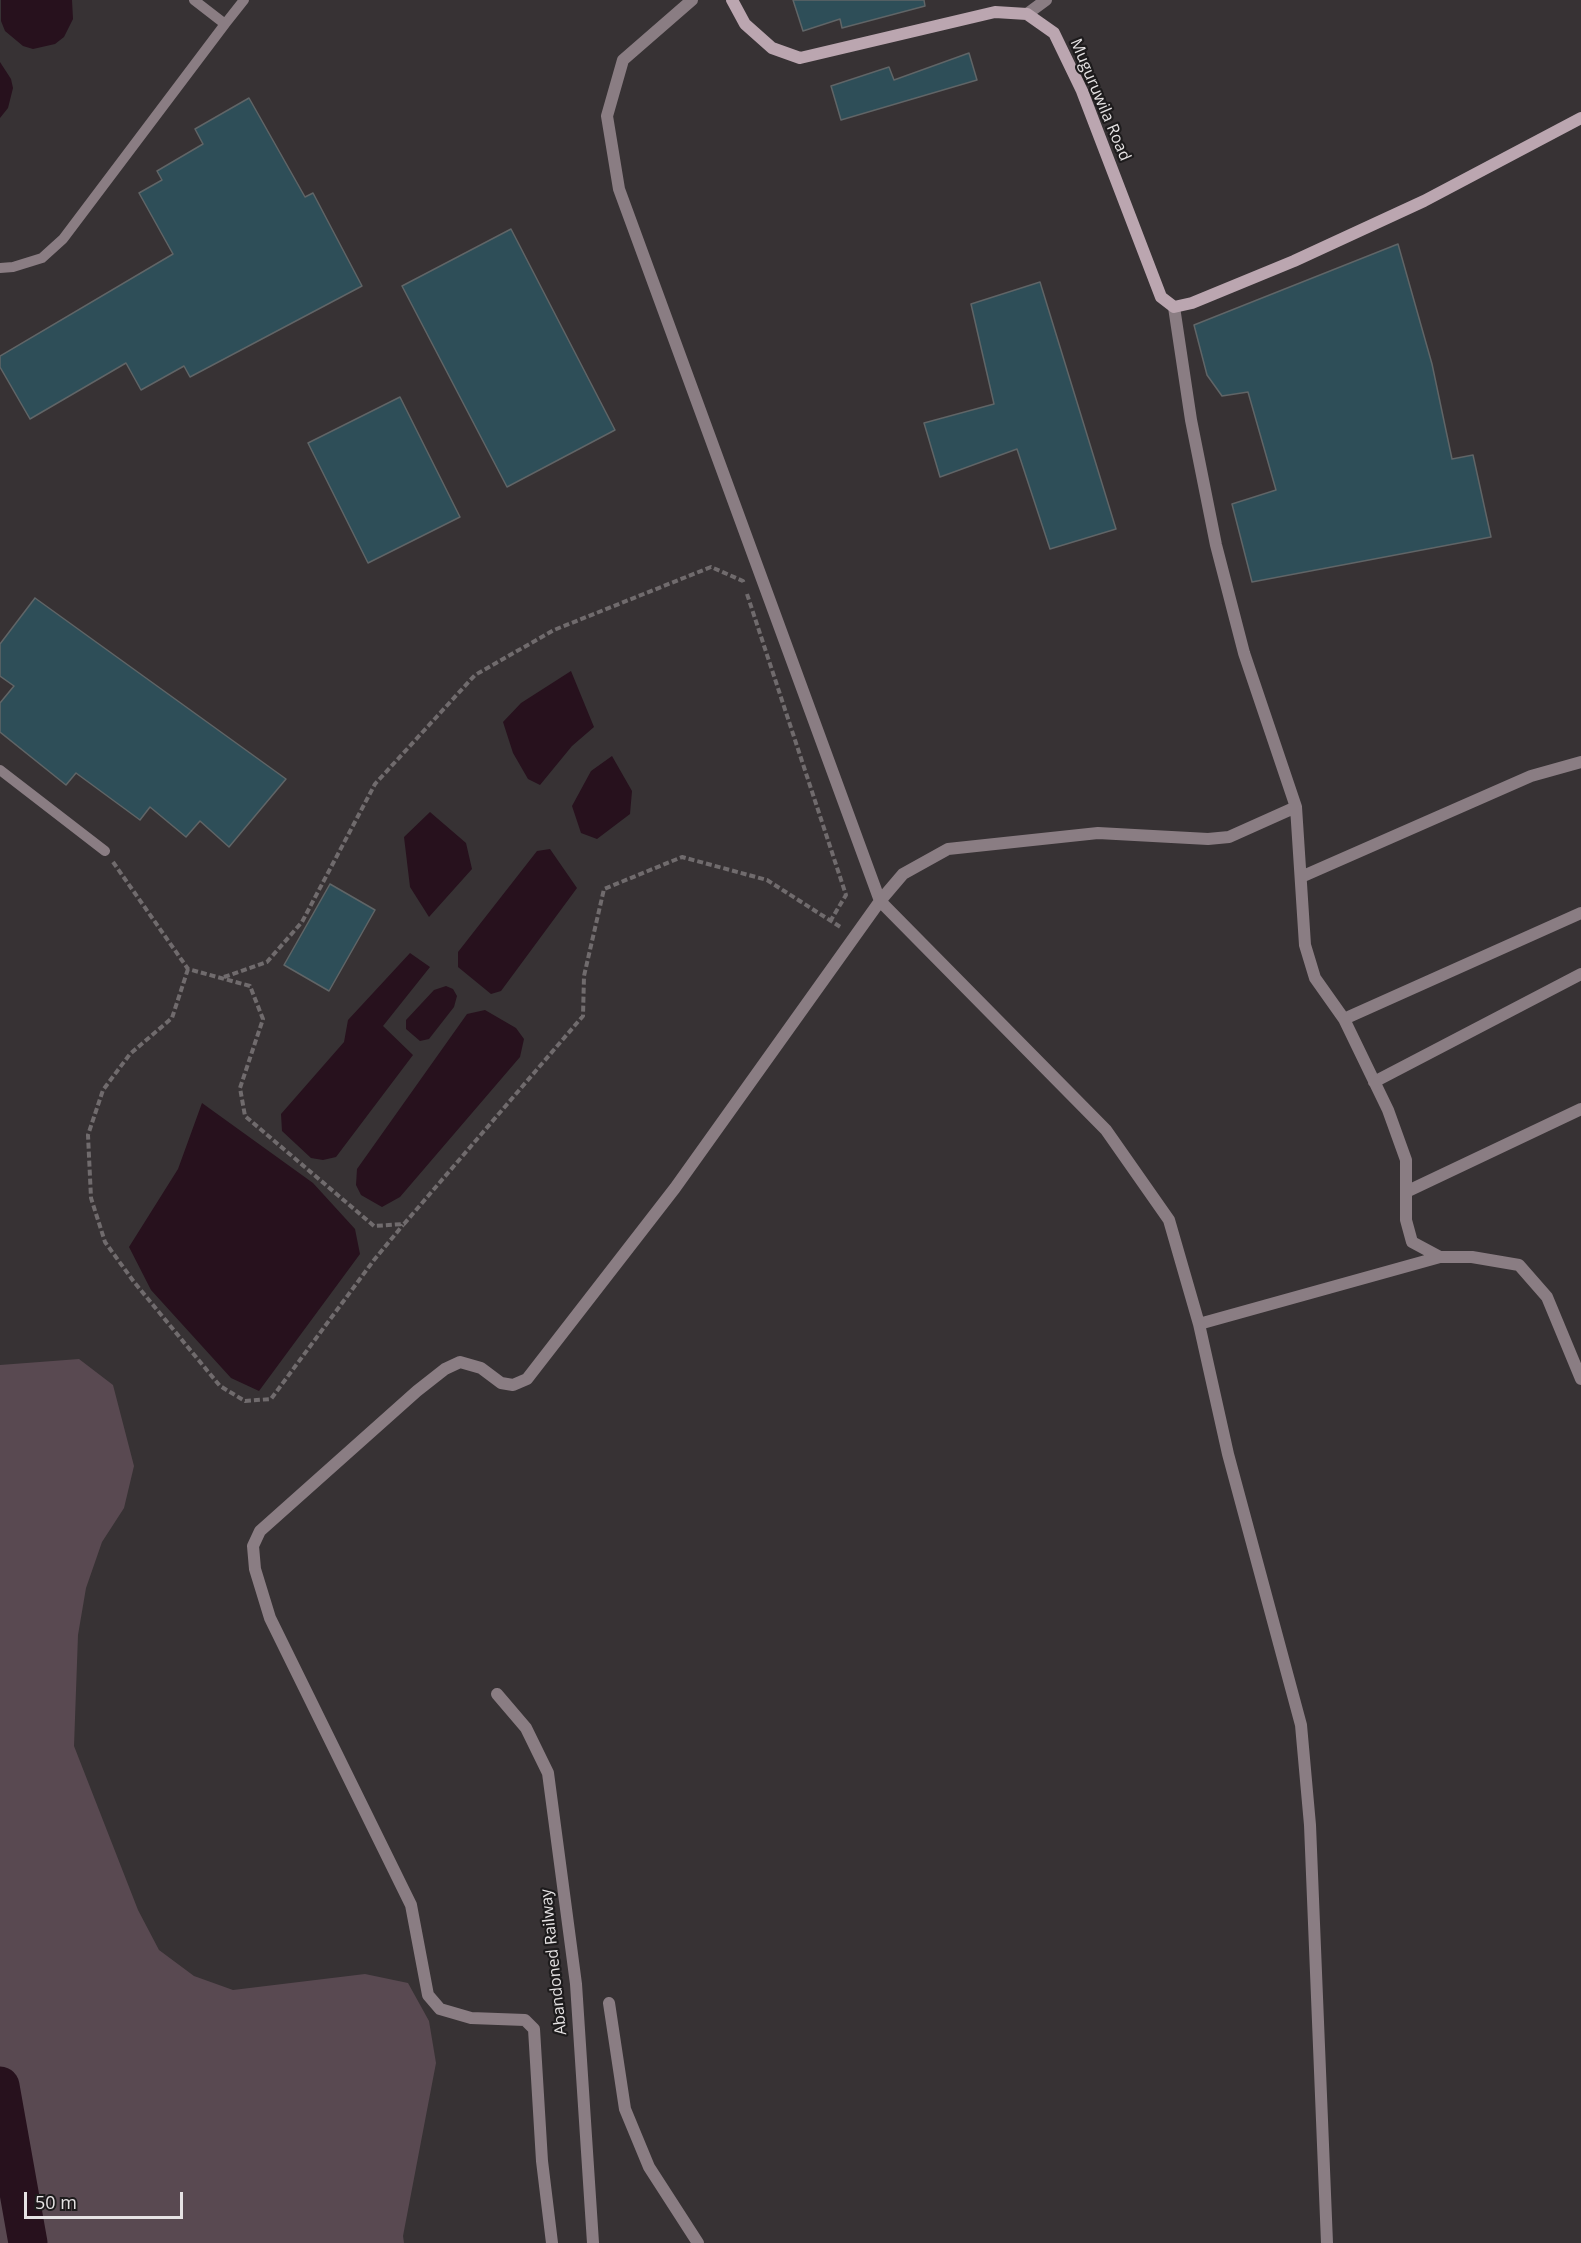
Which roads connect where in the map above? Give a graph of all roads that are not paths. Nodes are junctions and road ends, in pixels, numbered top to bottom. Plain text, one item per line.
1 (194, 0) edge
2 (244, 0) edge
3 (692, 0) edge
4 (732, 0) edge
5 (1046, 0) edge
6 (1027, 14) junction
7 (225, 24) junction
8 (1581, 118) edge
9 (0, 268) edge
10 (1174, 307) junction
11 (1581, 762) edge
12 (0, 770) edge
13 (1296, 807) junction
14 (105, 850) road end
15 (1301, 877) junction
16 (880, 901) junction
17 (1581, 913) edge
18 (1581, 974) edge
19 (1344, 1019) junction
20 (1374, 1082) junction
21 (1581, 1109) edge
22 (1408, 1191) junction
23 (1440, 1257) junction
24 (1199, 1324) junction
25 (1576, 1355) edge
26 (1581, 1379) edge
27 (497, 1694) dead end
28 (609, 2003) dead end
29 (552, 2243) edge
30 (593, 2243) edge
31 (698, 2243) edge
32 (1328, 2243) edge

1 - 7 lane
2 - 7 lane
3 - 16 street
4 - 6 street
5 - 6 street
6 - 10 street, Muguruwila Road
7 - 9 lane
8 - 10 street
10 - 13 street
11 - 15 street
12 - 14 lane
13 - 15 street
13 - 16 street
15 - 19 street
16 - 24 street
16 - 29 street
17 - 19 street
18 - 20 street
19 - 20 street
20 - 22 street
21 - 22 street
22 - 23 street
23 - 24 street
23 - 25 street
24 - 32 street
25 - 26 street
27 - 30 street, Abandoned Railway
28 - 31 street

